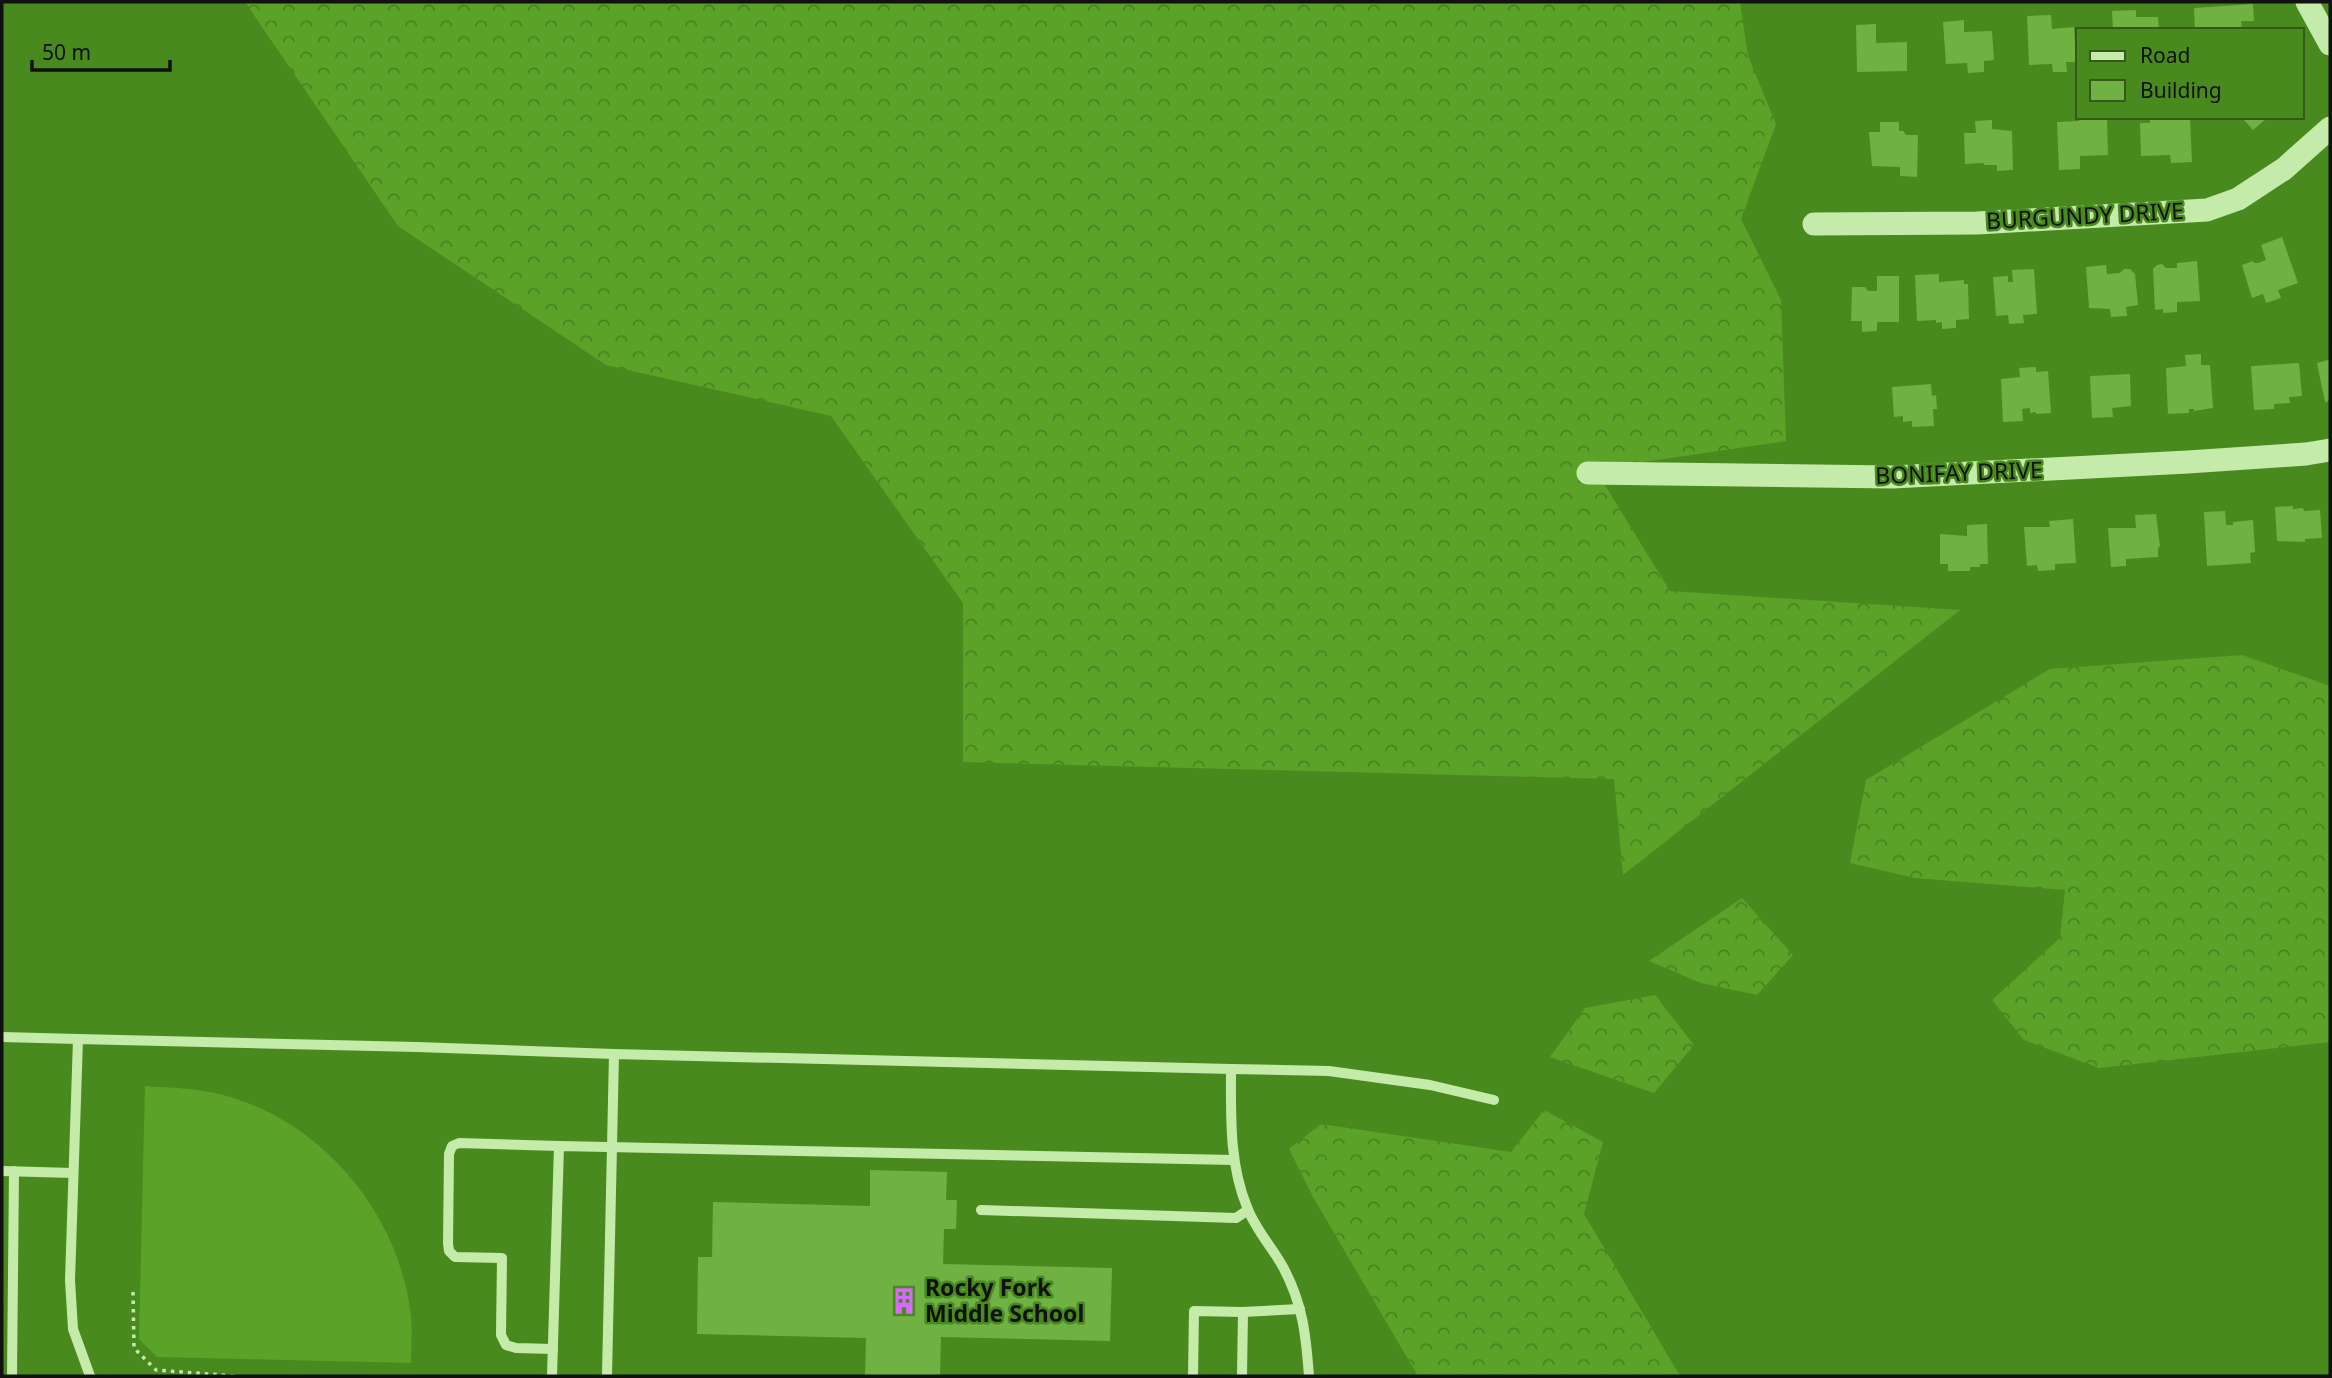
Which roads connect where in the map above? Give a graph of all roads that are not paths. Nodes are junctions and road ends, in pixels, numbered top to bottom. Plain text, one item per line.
1 (2307, 2) edge
2 (2330, 44) edge
3 (2330, 128) edge
4 (1814, 225) dead end
5 (2330, 450) edge
6 (1588, 473) dead end
7 (2, 1037) edge
8 (78, 1039) junction
9 (614, 1054) junction
10 (1231, 1069) junction
11 (1494, 1100) dead end
12 (559, 1146) junction
13 (614, 1148) junction
14 (1234, 1160) junction
15 (2, 1171) edge
16 (14, 1171) junction
17 (73, 1173) junction
18 (981, 1210) dead end
19 (1248, 1210) junction
20 (7, 1274) edge
21 (1300, 1309) junction
22 (1243, 1312) junction
23 (552, 1349) junction
24 (12, 1376) edge
25 (90, 1376) edge
26 (552, 1376) edge
27 (607, 1376) edge
28 (1193, 1376) edge
29 (1242, 1376) edge
30 (1309, 1376) edge

1 - 2 street
3 - 4 street, BURGUNDY DRIVE
5 - 6 street, BONIFAY DRIVE
7 - 8 lane
8 - 9 lane
8 - 17 lane
9 - 10 lane
9 - 13 lane
10 - 11 lane
10 - 14 lane
12 - 13 lane
12 - 23 lane
12 - 23 lane
13 - 14 lane
13 - 27 lane
14 - 19 lane
15 - 16 lane
16 - 17 lane
16 - 20 lane
17 - 25 lane
18 - 19 lane
19 - 21 lane
20 - 24 lane
21 - 22 lane
21 - 30 lane
22 - 28 lane
22 - 29 lane
23 - 26 lane

